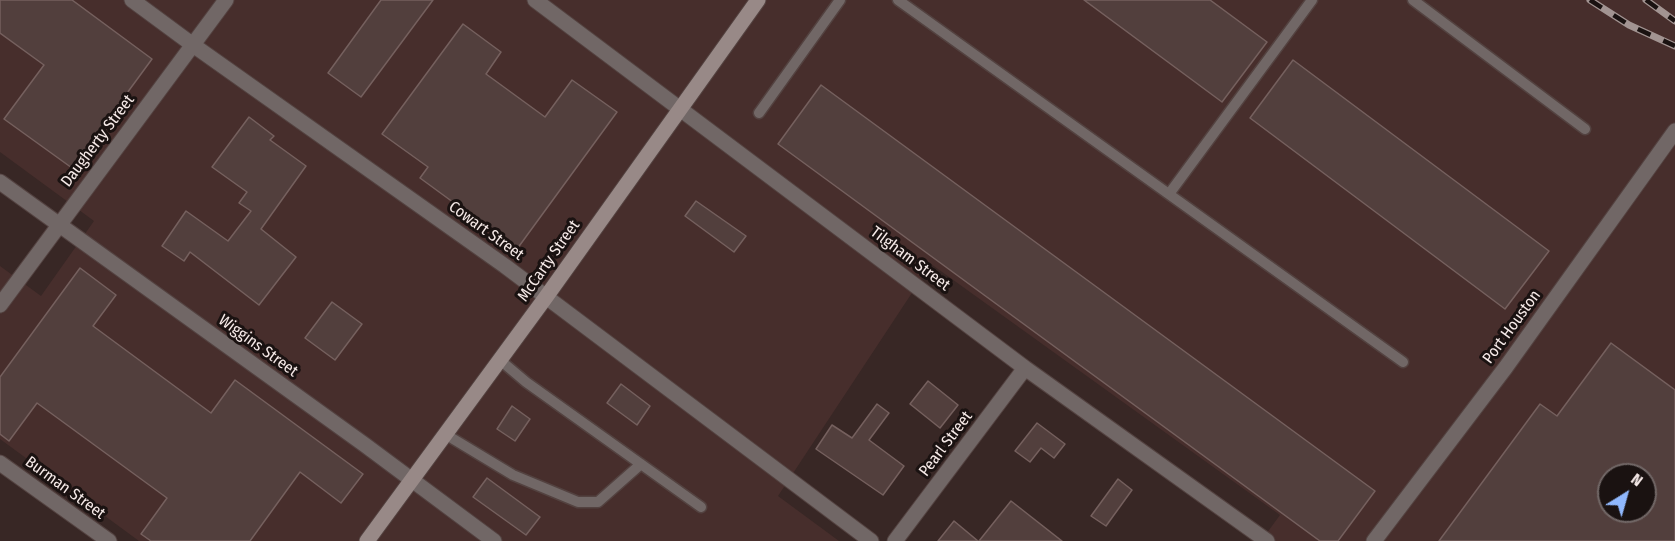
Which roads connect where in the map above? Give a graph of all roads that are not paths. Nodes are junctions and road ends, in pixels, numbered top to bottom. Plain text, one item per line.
1 (132, 0) edge
2 (226, 0) edge
3 (535, 0) edge
4 (758, 0) edge
5 (840, 0) edge
6 (898, 0) edge
7 (1312, 0) edge
8 (1413, 0) edge
9 (193, 45) junction
10 (680, 107) junction
11 (759, 113) dead end
12 (1586, 129) dead end
13 (1675, 131) edge
14 (0, 182) edge
15 (1169, 194) junction
16 (58, 225) junction
17 (546, 297) junction
18 (0, 305) edge
19 (500, 360) junction
20 (1403, 362) dead end
21 (1025, 368) junction
22 (445, 434) junction
23 (0, 463) edge
24 (641, 464) junction
25 (411, 480) junction
26 (701, 507) dead end
27 (109, 541) edge
28 (367, 541) edge
29 (494, 541) edge
30 (871, 541) edge
31 (895, 541) edge
32 (1267, 541) edge
33 (1374, 541) edge

1 - 9 street, Cowart Street
2 - 9 street, Daugherty Street
3 - 10 street, Tilgham Street
4 - 10 main road, McCarty Street
5 - 11 lane
6 - 15 lane
7 - 15 lane
8 - 12 lane
9 - 16 street, Daugherty Street
9 - 17 street, Cowart Street
10 - 17 main road, McCarty Street
10 - 21 street, Tilgham Street
13 - 33 street, Port Houston
14 - 16 street, Wiggins Street
15 - 20 lane
16 - 18 street, Daugherty Street
16 - 25 street, Wiggins Street
17 - 19 main road, McCarty Street
17 - 30 street, Cowart Street
19 - 22 main road, McCarty Street
19 - 24 lane
21 - 31 street, Pearl Street
21 - 32 street, Tilgham Street
22 - 24 lane
22 - 25 main road, McCarty Street
23 - 27 street, Burman Street
24 - 26 lane
25 - 28 main road, McCarty Street
25 - 29 street, Wiggins Street

